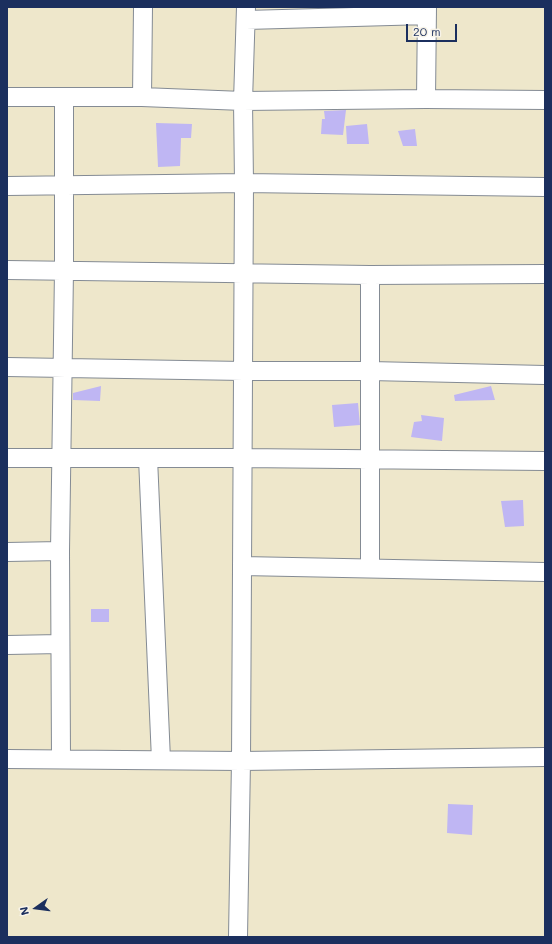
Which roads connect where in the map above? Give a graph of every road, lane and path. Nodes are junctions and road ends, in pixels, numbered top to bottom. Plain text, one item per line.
1 (143, 7) edge
2 (427, 11) edge
3 (246, 14) edge
4 (7, 97) edge
5 (64, 97) junction
6 (142, 97) junction
7 (426, 99) junction
8 (545, 100) edge
9 (243, 101) junction
10 (244, 184) junction
11 (63, 185) junction
12 (7, 186) edge
13 (545, 187) edge
14 (7, 270) edge
15 (64, 270) junction
16 (243, 272) junction
17 (545, 274) edge
18 (370, 275) junction
19 (7, 367) edge
20 (62, 368) junction
21 (243, 371) junction
22 (370, 371) junction
23 (545, 375) edge
24 (7, 458) edge
25 (60, 458) junction
26 (148, 458) junction
27 (242, 458) junction
28 (371, 459) junction
29 (545, 461) edge
30 (60, 551) junction
31 (7, 552) edge
32 (242, 566) junction
33 (370, 568) junction
34 (545, 572) edge
35 (60, 644) junction
36 (7, 645) edge
37 (545, 757) edge
38 (7, 759) edge
39 (61, 759) junction
40 (161, 760) junction
41 (241, 761) junction
42 (238, 937) edge

1 - 6 street
2 - 3 street
2 - 7 street
3 - 9 street
4 - 5 street
5 - 6 street
5 - 11 street
6 - 9 street
7 - 8 street
7 - 9 street
9 - 10 street
10 - 11 street
10 - 13 street
10 - 16 street
11 - 12 street
11 - 15 street
14 - 15 street
15 - 16 street
15 - 20 street
16 - 18 street
16 - 21 street
17 - 18 street
18 - 22 street
19 - 20 street
20 - 21 street
20 - 25 street
21 - 22 street
21 - 27 street
22 - 23 street
22 - 28 street
24 - 25 street
25 - 26 street
25 - 30 street
26 - 27 street
26 - 40 street
27 - 28 street
27 - 32 street
28 - 29 street
28 - 33 street
30 - 31 street
30 - 35 street
32 - 33 street
32 - 41 street
33 - 34 street
35 - 36 street
35 - 39 street
37 - 41 street
38 - 39 street
39 - 40 street
40 - 41 street
41 - 42 street

